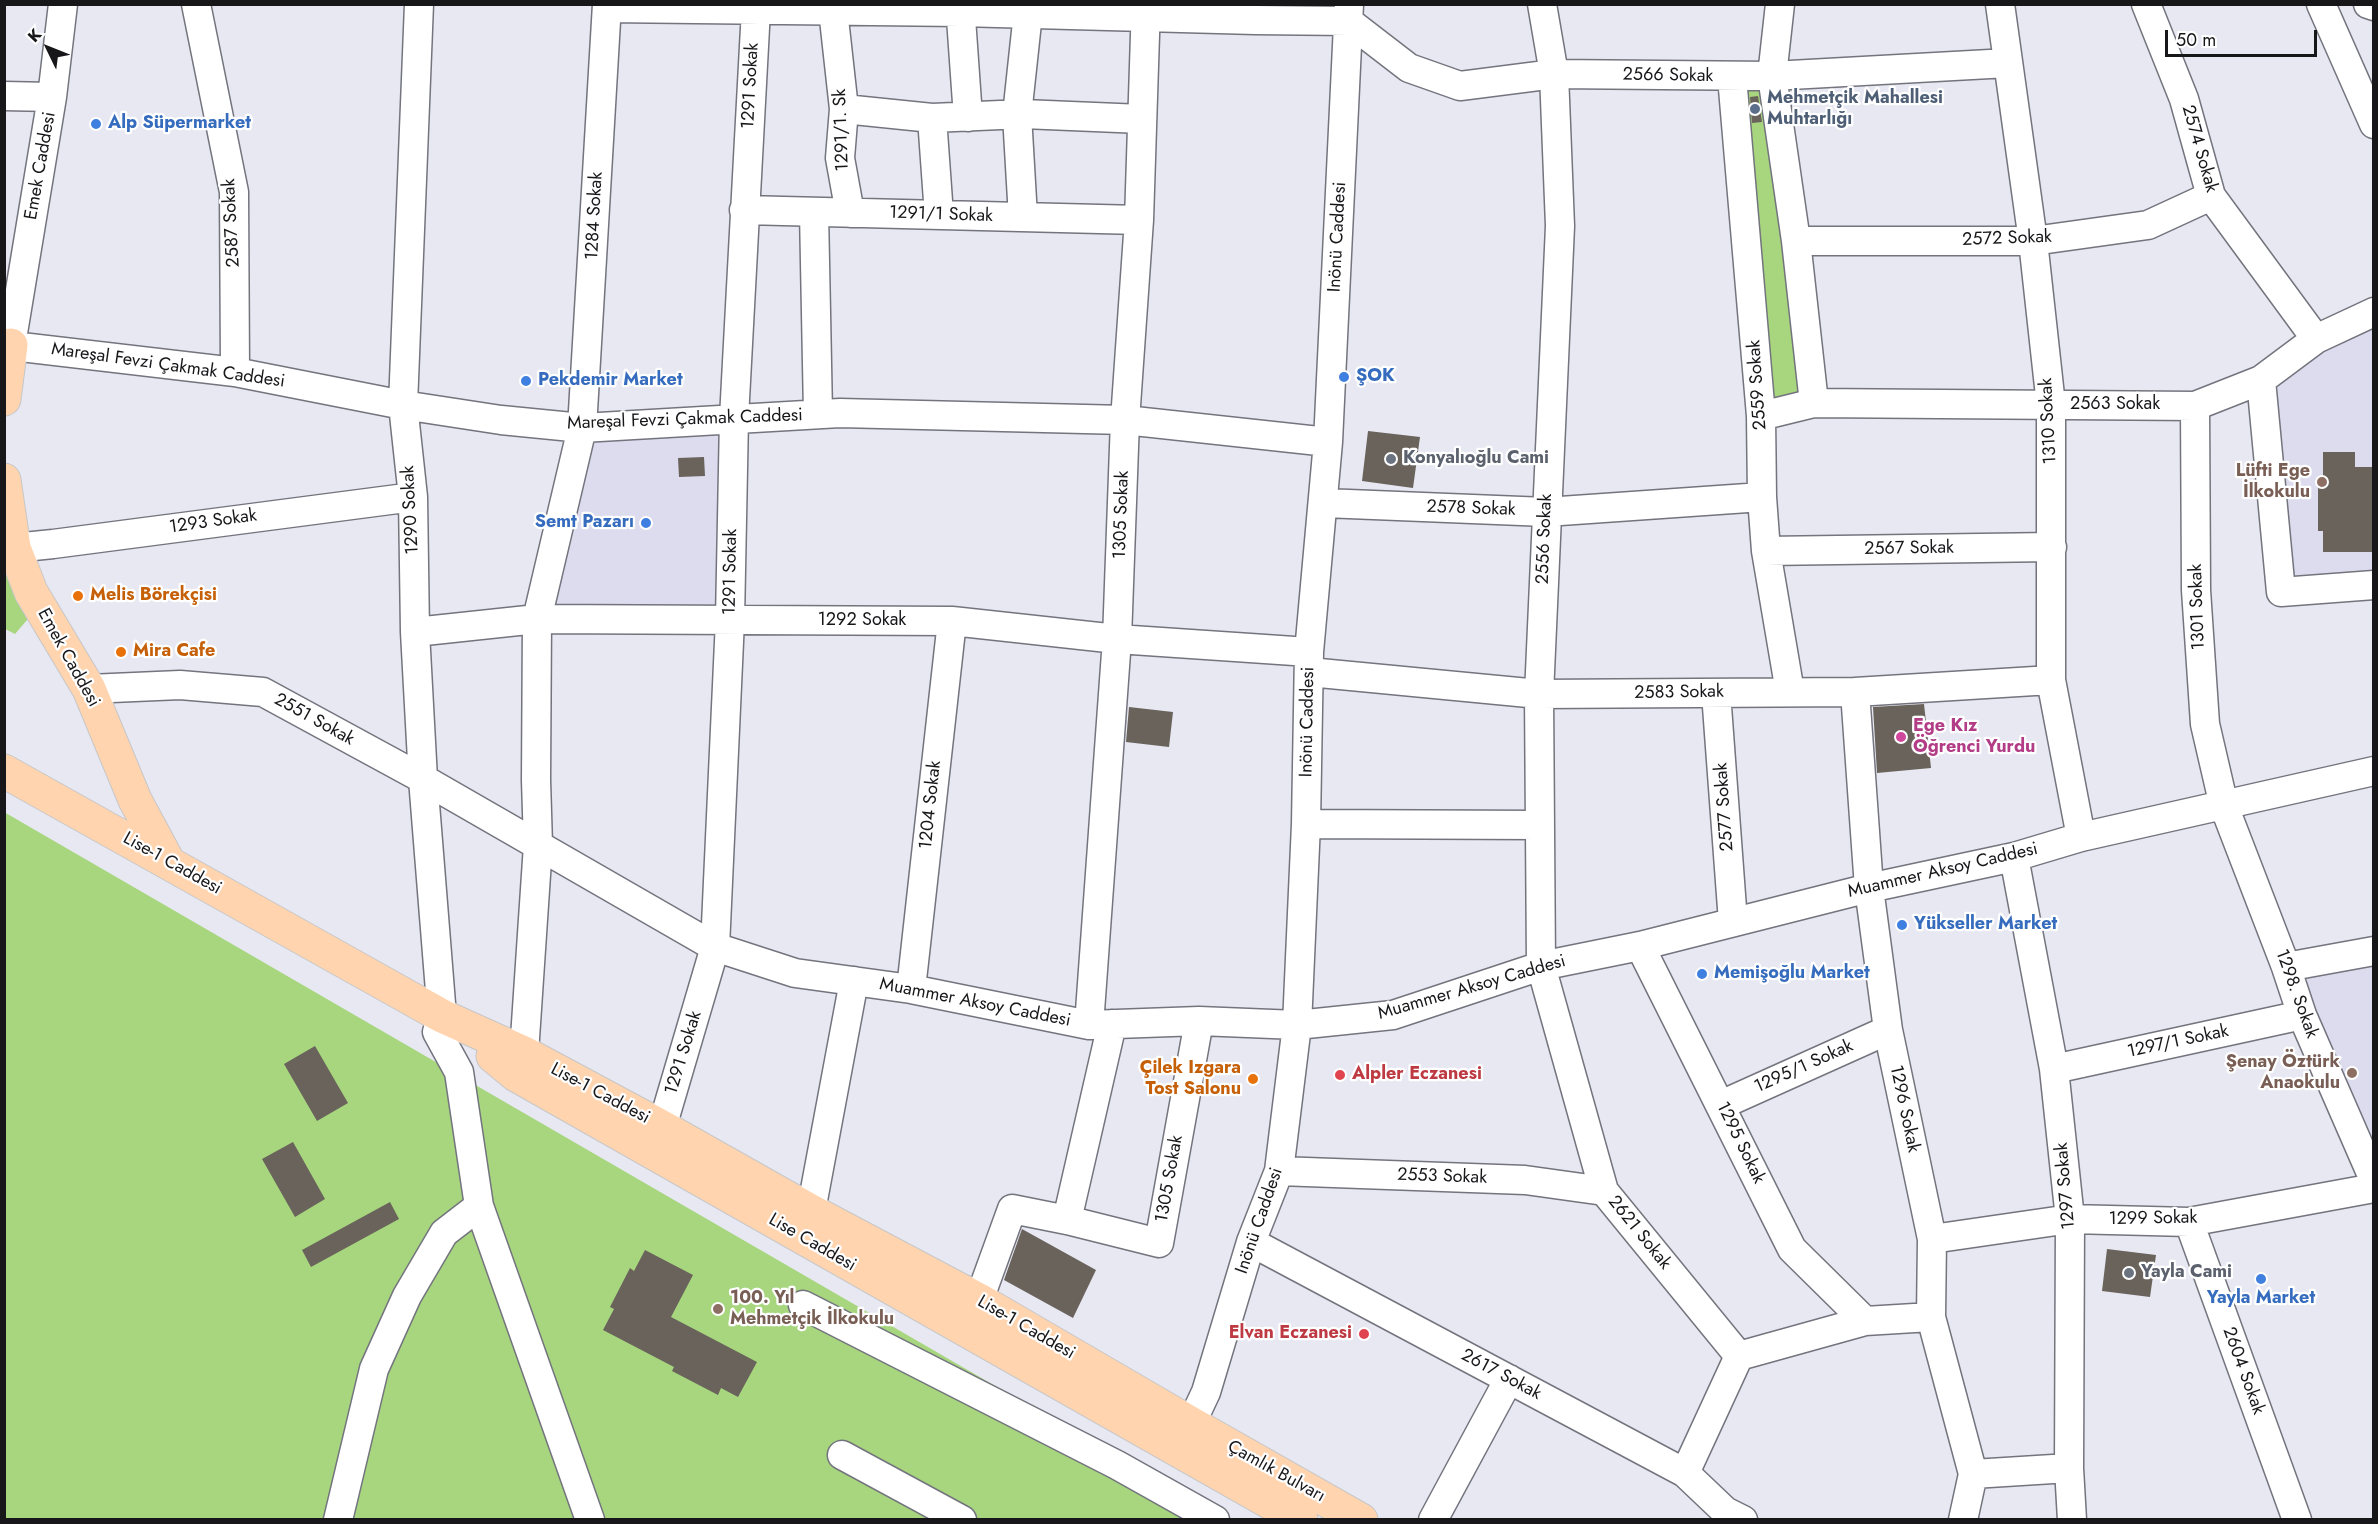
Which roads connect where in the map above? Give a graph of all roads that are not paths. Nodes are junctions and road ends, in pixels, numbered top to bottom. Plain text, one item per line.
1 (63, 4) edge
2 (196, 4) edge
3 (419, 4) edge
4 (1542, 4) edge
5 (1780, 4) edge
6 (2000, 4) edge
7 (2146, 4) edge
8 (2321, 4) edge
9 (2368, 4) edge
10 (607, 6) edge
11 (2373, 6) edge
12 (960, 8) edge
13 (756, 9) junction
14 (833, 10) junction
15 (1146, 11) edge
16 (1348, 13) edge
17 (1028, 14) junction
18 (2008, 63) junction
19 (1554, 74) junction
20 (1772, 76) junction
21 (1732, 77) junction
22 (4, 96) edge
23 (52, 96) junction
24 (844, 109) junction
25 (1017, 115) junction
26 (968, 117) junction
27 (932, 118) junction
28 (1142, 119) junction
29 (2373, 124) edge
30 (2211, 196) junction
31 (744, 210) junction
32 (814, 212) junction
33 (850, 213) junction
34 (939, 215) junction
35 (1023, 217) junction
36 (1138, 220) junction
37 (1796, 241) junction
38 (2032, 241) junction
39 (2373, 312) edge
40 (2316, 339) junction
41 (8, 345) edge
42 (235, 372) junction
43 (2261, 380) junction
44 (4, 399) edge
45 (1814, 403) junction
46 (403, 405) junction
47 (2051, 405) junction
48 (2195, 406) junction
49 (818, 414) junction
50 (1761, 416) junction
51 (734, 418) junction
52 (1125, 420) junction
53 (582, 428) junction
54 (1329, 442) junction
55 (4, 480) edge
56 (413, 497) junction
57 (1762, 497) junction
58 (1324, 503) junction
59 (1546, 512) junction
60 (2052, 547) junction
61 (14, 548) junction
62 (1766, 551) junction
63 (2373, 585) edge
64 (537, 619) junction
65 (730, 621) junction
66 (952, 621) junction
67 (416, 632) junction
68 (1117, 639) junction
69 (1309, 662) junction
70 (2051, 680) junction
71 (89, 689) junction
72 (1790, 692) junction
73 (1855, 692) junction
74 (1716, 693) junction
75 (1539, 694) junction
76 (4, 771) edge
77 (2373, 771) edge
78 (423, 778) junction
79 (2224, 806) junction
80 (141, 812) junction
81 (1306, 824) junction
82 (1540, 825) junction
83 (116, 833) junction
84 (2081, 837) junction
85 (538, 845) junction
86 (2014, 856) junction
87 (169, 862) junction
88 (1869, 888) junction
89 (1733, 922) junction
90 (1640, 946) junction
91 (715, 947) junction
92 (2373, 951) edge
93 (1542, 966) junction
94 (2286, 967) junction
95 (854, 981) junction
96 (910, 989) junction
97 (2302, 1015) junction
98 (442, 1016) junction
99 (1199, 1021) junction
100 (1100, 1024) junction
101 (1297, 1025) junction
102 (1888, 1030) junction
103 (524, 1053) junction
104 (2054, 1069) junction
105 (1721, 1105) junction
106 (662, 1127) junction
107 (1279, 1171) junction
108 (2373, 1180) edge
109 (2373, 1188) edge
110 (1604, 1191) junction
111 (479, 1206) junction
112 (811, 1211) junction
113 (2070, 1219) junction
114 (1067, 1220) junction
115 (2189, 1222) junction
116 (1932, 1239) junction
117 (1251, 1242) junction
118 (979, 1300) junction
119 (803, 1305) dead end
120 (1932, 1317) junction
121 (1865, 1321) junction
122 (1739, 1356) junction
123 (1509, 1379) junction
124 (1185, 1437) junction
125 (842, 1455) dead end
126 (2069, 1468) junction
127 (1685, 1473) junction
128 (1973, 1474) junction
129 (1222, 1476) junction
130 (1204, 1517) edge
131 (338, 1520) edge
132 (590, 1520) edge
133 (962, 1520) edge
134 (1301, 1520) edge
135 (1361, 1520) edge
136 (1433, 1520) edge
137 (1743, 1520) edge
138 (1963, 1520) edge
139 (2073, 1520) edge
140 (2297, 1520) edge

1 - 23 street, Emek Caddesi
2 - 42 street, 2587 Sokak
3 - 46 street, 1290 Sokak
4 - 19 street, 2556 Sokak
5 - 20 street
6 - 18 street, 1310 Sokak
7 - 30 street, 2574 Sokak
8 - 29 street
9 - 11 street
10 - 13 street
10 - 53 street, 1284 Sokak
12 - 14 street
12 - 17 street
12 - 26 street
13 - 14 street
13 - 31 street, 1291 Sokak
14 - 24 street, 1291/1. Sk
15 - 16 street
15 - 17 street
15 - 28 street, 1305 Sokak
16 - 19 street, 2566 Sokak
16 - 54 street, Inönü Caddesi
17 - 25 street
18 - 20 street, 2566 Sokak
18 - 38 street, 1310 Sokak
19 - 21 street, 2566 Sokak
19 - 59 street, 2556 Sokak
20 - 21 street, 2566 Sokak
20 - 37 street
21 - 50 street, 2559 Sokak
22 - 23 street
23 - 41 street, Emek Caddesi
24 - 27 street
24 - 33 street, 1291/1. Sk
25 - 26 street
25 - 28 street
25 - 35 street
26 - 27 street
27 - 34 street
28 - 36 street, 1305 Sokak
30 - 38 street, 2572 Sokak
30 - 40 street, 2574 Sokak
31 - 32 street, 1291/1 Sokak
31 - 51 street, 1291 Sokak
32 - 33 street, 1291/1 Sokak
32 - 49 street
33 - 34 street, 1291/1 Sokak
34 - 35 street, 1291/1 Sokak
35 - 36 street, 1291/1 Sokak
36 - 52 street, 1305 Sokak
37 - 38 street, 2572 Sokak
37 - 45 street
38 - 47 street, 1310 Sokak
39 - 40 street, 2563 Sokak
40 - 43 street, 2563 Sokak
41 - 42 street, Mareşal Fevzi Çakmak Caddesi
41 - 44 main road, Emek Caddesi
42 - 46 street, Mareşal Fevzi Çakmak Caddesi
43 - 48 street, 2563 Sokak
43 - 63 street
45 - 47 street, 2563 Sokak
45 - 50 street, 2563 Sokak
46 - 53 street, Mareşal Fevzi Çakmak Caddesi
46 - 56 street, 1290 Sokak
47 - 48 street, 2563 Sokak
47 - 60 street, 1310 Sokak
48 - 79 street, 1301 Sokak
49 - 51 street, Mareşal Fevzi Çakmak Caddesi
49 - 52 street, Mareşal Fevzi Çakmak Caddesi
50 - 57 street, 2559 Sokak
51 - 53 street, Mareşal Fevzi Çakmak Caddesi
51 - 65 street, 1291 Sokak
52 - 54 street, Mareşal Fevzi Çakmak Caddesi
52 - 68 street, 1305 Sokak
53 - 64 street, 1284 Sokak
54 - 58 street, Inönü Caddesi
55 - 61 main road, Emek Caddesi
56 - 61 street, 1293 Sokak
56 - 67 street, 1290 Sokak
57 - 59 street, 2578 Sokak
57 - 62 street, 2559 Sokak
58 - 59 street, 2578 Sokak
58 - 69 street, Inönü Caddesi
59 - 75 street, 2556 Sokak
60 - 62 street, 2567 Sokak
60 - 70 street, 1310 Sokak
61 - 71 main road, Emek Caddesi
62 - 72 street, 2559 Sokak
64 - 65 street, 1292 Sokak
64 - 67 street, 1292 Sokak
64 - 85 street, 1284 Sokak
65 - 66 street, 1292 Sokak
65 - 91 street, 1291 Sokak
66 - 68 street, 1292 Sokak
66 - 96 street, 1204 Sokak
67 - 78 street, 1290 Sokak
68 - 69 street, 1292 Sokak
68 - 100 street, 1305 Sokak
69 - 75 street, 2583 Sokak
69 - 81 street, Inönü Caddesi
70 - 73 street, 2583 Sokak
70 - 84 street, 1310 Sokak
71 - 78 street, 2551 Sokak
71 - 80 main road, Emek Caddesi
72 - 73 street, 2583 Sokak
72 - 74 street, 2583 Sokak
73 - 88 street, 1296 Sokak
74 - 75 street, 2583 Sokak
74 - 89 street, 2577 Sokak
75 - 82 street, 2556 Sokak
76 - 83 main road, Lise-1 Caddesi
77 - 79 street, Muammer Aksoy Caddesi
78 - 85 street, Muammer Aksoy Caddesi
78 - 98 street, 1290 Sokak
79 - 84 street, Muammer Aksoy Caddesi
79 - 94 street, 1298. Sokak
80 - 83 street
80 - 87 main road, Emek Caddesi
81 - 82 street
81 - 101 street, Inönü Caddesi
82 - 93 street, 2556 Sokak
83 - 87 main road, Lise-1 Caddesi
84 - 86 street, Muammer Aksoy Caddesi
85 - 91 street, Muammer Aksoy Caddesi
85 - 103 street, 1284 Sokak
86 - 88 street, Muammer Aksoy Caddesi
86 - 104 street, 1297 Sokak
87 - 98 main road, Lise-1 Caddesi
88 - 89 street, Muammer Aksoy Caddesi
88 - 102 street, 1296 Sokak
89 - 90 street, Muammer Aksoy Caddesi
90 - 93 street, Muammer Aksoy Caddesi
90 - 105 street, 1295 Sokak
91 - 95 street, Muammer Aksoy Caddesi
91 - 106 street, 1291 Sokak
92 - 94 street
93 - 101 street, Muammer Aksoy Caddesi
93 - 110 street, 2621 Sokak
94 - 97 street, 1298. Sokak
95 - 96 street, Muammer Aksoy Caddesi
95 - 112 street
96 - 100 street, Muammer Aksoy Caddesi
97 - 104 street, 1297/1 Sokak
97 - 108 street, 1298. Sokak
98 - 103 main road, Lise-1 Caddesi
98 - 111 street, 1290 Sokak
98 - 124 main road, Lise Caddesi
99 - 100 street, Muammer Aksoy Caddesi
99 - 101 street, Muammer Aksoy Caddesi
99 - 114 street, 1305 Sokak
100 - 114 street, 1305 Sokak
101 - 107 street, Inönü Caddesi
102 - 105 street, 1295/1 Sokak
102 - 116 street, 1296 Sokak
103 - 106 main road, Lise-1 Caddesi
104 - 113 street, 1297 Sokak
105 - 121 street, 1295 Sokak
106 - 112 main road, Lise-1 Caddesi
107 - 110 street, 2553 Sokak
107 - 117 street, Inönü Caddesi
109 - 115 street, 1299 Sokak
110 - 122 street, 2621 Sokak
111 - 131 street
111 - 132 street, 1290 Sokak
112 - 118 main road, Lise-1 Caddesi
113 - 115 street, 1299 Sokak
113 - 116 street, 1299 Sokak
113 - 126 street, 1297 Sokak
114 - 118 street, 1305 Sokak
115 - 140 street, 2604 Sokak
116 - 120 street, 1296 Sokak
117 - 123 street, 2617 Sokak
117 - 124 street, Inönü Caddesi
118 - 124 main road, Lise-1 Caddesi
119 - 130 street
120 - 121 street
120 - 128 street, 1296 Sokak
121 - 122 street
122 - 127 street
123 - 127 street, 2617 Sokak
123 - 136 street
124 - 129 main road, Lise Caddesi
124 - 135 main road, Çamlık Bulvarı
125 - 133 street
126 - 128 street
126 - 139 street, 1297 Sokak
127 - 137 street, 2617 Sokak
128 - 138 street, 1296 Sokak
129 - 130 street
129 - 134 main road, Çamlık Bulvarı

